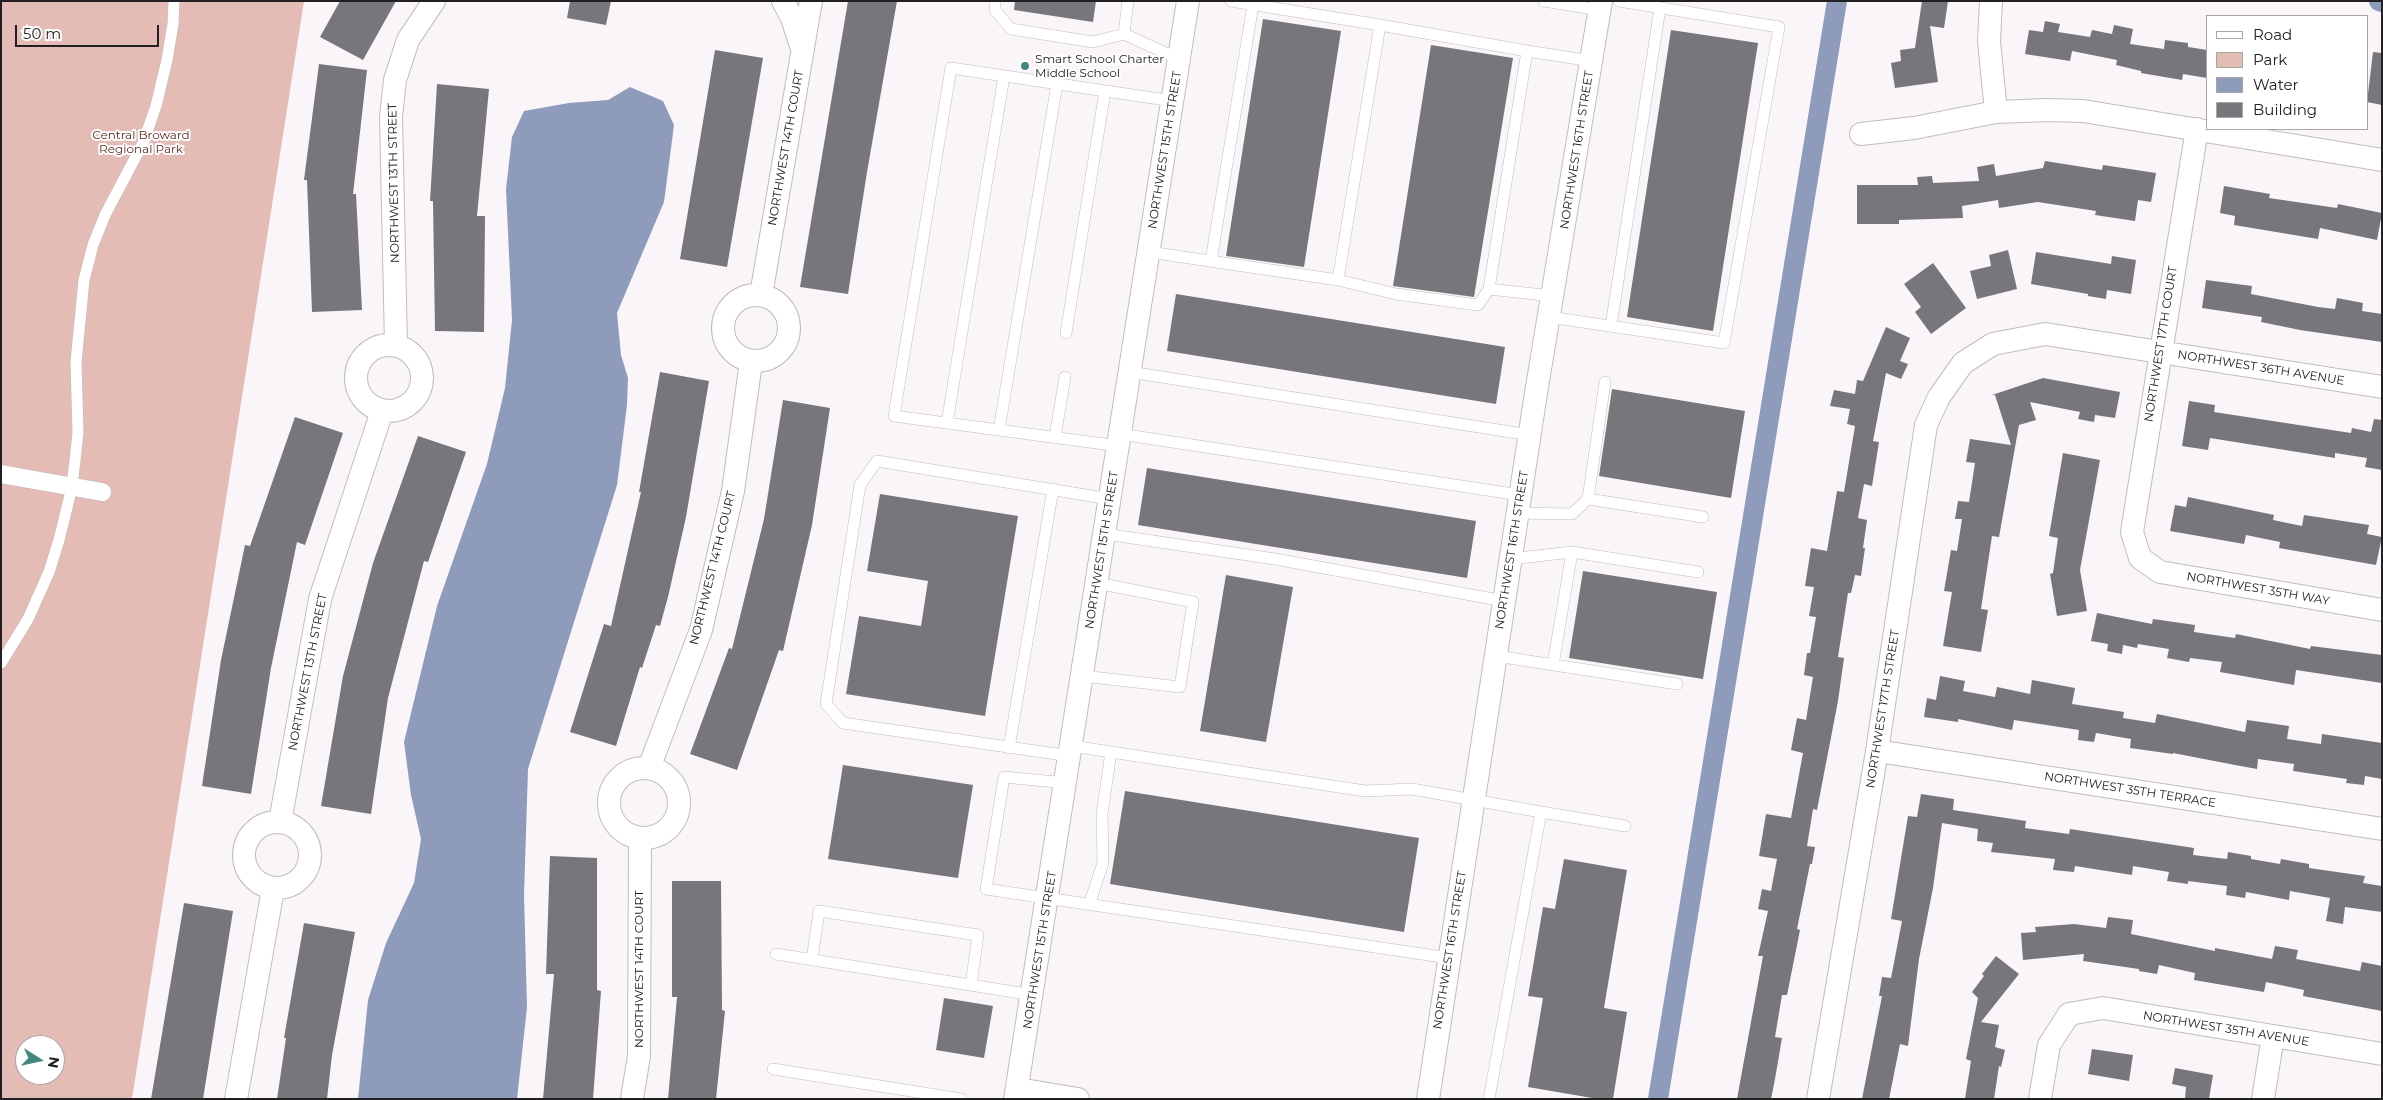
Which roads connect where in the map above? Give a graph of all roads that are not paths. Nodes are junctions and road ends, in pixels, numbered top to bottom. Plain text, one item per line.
1 (174, 1) edge
2 (434, 1) edge
3 (783, 1) edge
4 (811, 1) edge
5 (995, 1) edge
6 (1128, 1) edge
7 (1188, 1) edge
8 (1231, 1) edge
9 (1544, 1) edge
10 (1991, 1) edge
11 (1607, 4) edge
12 (1253, 5) junction
13 (1660, 8) junction
14 (1380, 25) junction
15 (1124, 34) junction
16 (1527, 52) junction
17 (802, 56) junction
18 (1179, 59) junction
19 (1592, 61) junction
20 (1004, 76) junction
21 (1057, 84) junction
22 (1105, 91) junction
23 (1173, 101) junction
24 (1996, 112) junction
25 (2197, 129) junction
26 (1861, 134) dead end
27 (2382, 160) edge
28 (1149, 252) junction
29 (1212, 261) junction
30 (1338, 280) junction
31 (1489, 289) junction
32 (761, 294) junction
33 (1551, 307) junction
34 (1611, 326) junction
35 (1066, 333) dead end
36 (1993, 344) joint
37 (396, 345) junction
38 (2160, 351) junction
39 (751, 362) junction
40 (1130, 372) junction
41 (1065, 377) dead end
42 (1605, 382) dead end
43 (2382, 387) edge
44 (382, 410) junction
45 (947, 423) junction
46 (999, 430) junction
47 (1530, 435) junction
48 (1055, 437) junction
49 (1120, 440) junction
50 (1, 474) edge
51 (72, 486) junction
52 (1053, 489) junction
53 (102, 492) dead end
54 (1110, 498) junction
55 (1588, 499) junction
56 (1519, 504) junction
57 (1703, 517) dead end
58 (1105, 534) junction
59 (1572, 552) junction
60 (2140, 558) joint
61 (1510, 559) junction
62 (1698, 572) dead end
63 (1097, 582) junction
64 (1504, 601) junction
65 (2382, 610) edge
66 (1496, 656) junction
67 (1, 663) edge
68 (1553, 665) junction
69 (1083, 676) junction
70 (1677, 684) dead end
71 (1009, 748) junction
72 (1878, 750) junction
73 (1071, 751) junction
74 (1110, 752) junction
75 (649, 768) junction
76 (1066, 783) junction
77 (1474, 798) junction
78 (1541, 812) junction
79 (280, 822) junction
80 (1625, 826) dead end
81 (2382, 829) edge
82 (640, 838) junction
83 (273, 889) junction
84 (1048, 899) junction
85 (1089, 905) junction
86 (776, 954) dead end
87 (1449, 958) junction
88 (812, 960) junction
89 (971, 985) junction
90 (1033, 995) junction
91 (2273, 1036) junction
92 (2382, 1054) edge
93 (773, 1069) dead end
94 (1017, 1094) edge
95 (236, 1099) edge
96 (632, 1099) edge
97 (961, 1099) edge
98 (1078, 1099) edge
99 (1428, 1099) edge
100 (1489, 1099) edge
101 (1818, 1099) edge
102 (2040, 1099) edge
103 (2263, 1099) edge

1 - 51 lane
2 - 37 street, NORTHWEST 13TH STREET
3 - 17 street
4 - 17 street, NORTHWEST 14TH COURT
5 - 15 lane
6 - 15 lane
7 - 18 street, NORTHWEST 15TH STREET
8 - 12 lane
9 - 11 lane
10 - 24 street
11 - 13 lane
11 - 19 street, NORTHWEST 16TH STREET
12 - 14 lane
12 - 29 lane
13 - 34 lane
13 - 34 lane
14 - 16 lane
14 - 30 lane
15 - 18 lane
16 - 19 lane
16 - 31 lane
17 - 32 street, NORTHWEST 14TH COURT
18 - 23 street, NORTHWEST 15TH STREET
19 - 33 street, NORTHWEST 16TH STREET
20 - 21 lane
20 - 45 lane
20 - 45 lane
21 - 22 lane
21 - 46 lane
22 - 23 lane
22 - 35 lane
23 - 28 street, NORTHWEST 15TH STREET
24 - 25 street
24 - 26 street
25 - 27 street
25 - 38 street, NORTHWEST 17TH COURT
28 - 29 lane
28 - 40 street, NORTHWEST 15TH STREET
29 - 30 lane
30 - 31 lane
31 - 33 lane
32 - 39 street
32 - 39 street
33 - 34 lane
33 - 47 street, NORTHWEST 16TH STREET
36 - 38 street, NORTHWEST 36TH AVENUE
36 - 72 street, NORTHWEST 17TH STREET
37 - 44 street
37 - 44 street
38 - 43 street, NORTHWEST 36TH AVENUE
38 - 60 street, NORTHWEST 17TH COURT
39 - 75 street, NORTHWEST 14TH COURT
40 - 47 lane
40 - 49 street, NORTHWEST 15TH STREET
41 - 48 lane
42 - 55 lane
44 - 79 street, NORTHWEST 13TH STREET
45 - 46 lane
46 - 48 lane
47 - 56 street, NORTHWEST 16TH STREET
48 - 49 lane
49 - 54 street, NORTHWEST 15TH STREET
49 - 56 lane
50 - 51 street
51 - 53 street
51 - 67 lane
52 - 54 lane
52 - 71 lane
52 - 71 lane
54 - 58 street, NORTHWEST 15TH STREET
55 - 56 lane
55 - 57 lane
56 - 61 street, NORTHWEST 16TH STREET
58 - 63 street, NORTHWEST 15TH STREET
58 - 64 lane
59 - 61 lane
59 - 62 lane
59 - 68 lane
60 - 65 street, NORTHWEST 35TH WAY
61 - 64 street, NORTHWEST 16TH STREET
63 - 69 street, NORTHWEST 15TH STREET
63 - 69 lane
64 - 66 street, NORTHWEST 16TH STREET
66 - 68 lane
66 - 77 street, NORTHWEST 16TH STREET
68 - 70 lane
69 - 73 street, NORTHWEST 15TH STREET
71 - 73 lane
72 - 81 street, NORTHWEST 35TH TERRACE
72 - 101 street, NORTHWEST 17TH STREET
73 - 74 lane
73 - 76 street, NORTHWEST 15TH STREET
74 - 77 lane
74 - 85 lane
75 - 82 street
75 - 82 street
76 - 84 street, NORTHWEST 15TH STREET
76 - 84 lane
77 - 78 lane
77 - 87 street, NORTHWEST 16TH STREET
78 - 80 lane
78 - 100 lane
79 - 83 street
79 - 83 street
82 - 96 street, NORTHWEST 14TH COURT
83 - 95 street
84 - 85 lane
84 - 90 street, NORTHWEST 15TH STREET
85 - 87 lane
86 - 88 lane
87 - 99 street, NORTHWEST 16TH STREET
88 - 89 lane
88 - 89 lane
89 - 90 lane
90 - 94 street, NORTHWEST 15TH STREET
91 - 92 street, NORTHWEST 35TH AVENUE
91 - 102 street, NORTHWEST 35TH AVENUE
91 - 103 street
93 - 97 lane
94 - 98 street

